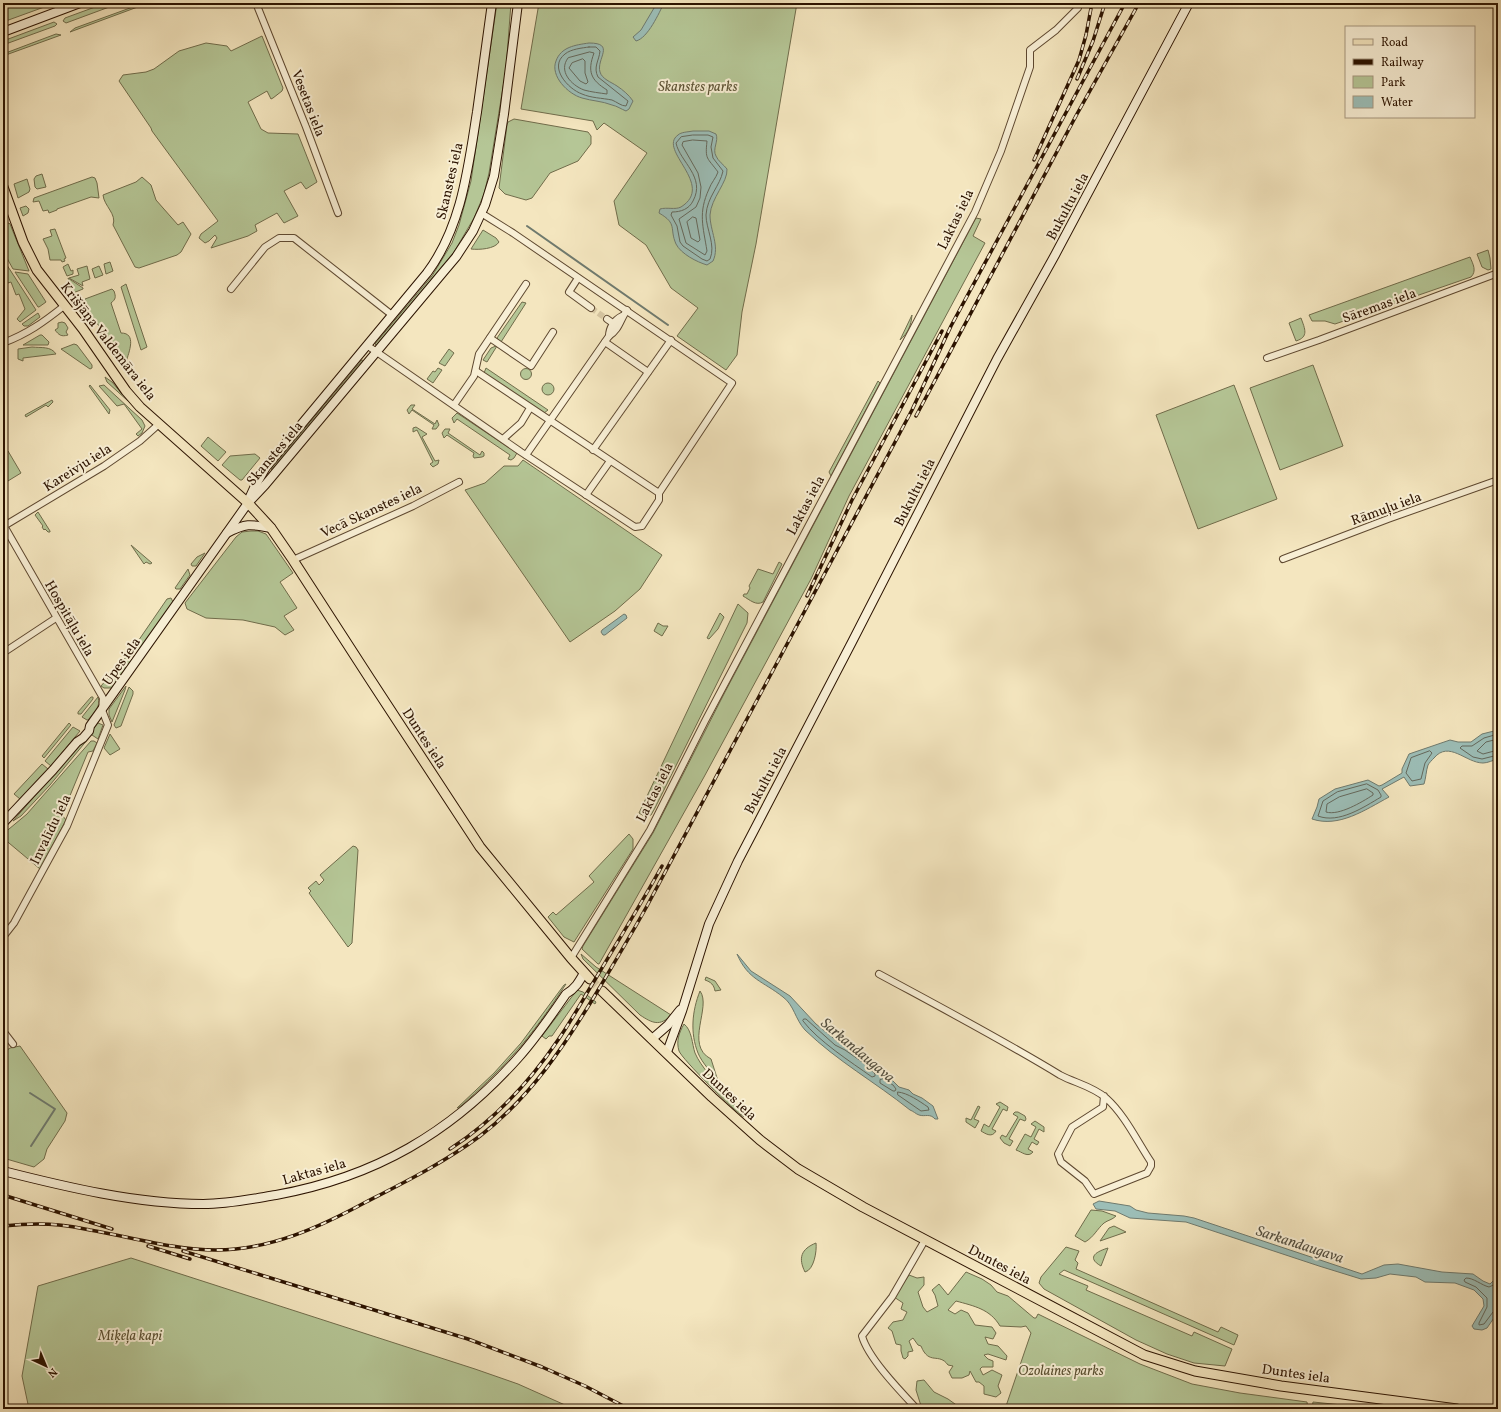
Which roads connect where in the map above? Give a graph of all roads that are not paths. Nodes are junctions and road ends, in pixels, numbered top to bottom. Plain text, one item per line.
1 (80, 3) edge
2 (256, 3) edge
3 (492, 3) edge
4 (518, 3) edge
5 (1079, 3) edge
6 (1189, 3) edge
7 (3, 32) edge
8 (3, 187) edge
9 (338, 213) dead end
10 (482, 214) junction
11 (1498, 273) edge
12 (578, 278) junction
13 (526, 284) dead end
14 (231, 289) dead end
15 (64, 306) junction
16 (591, 308) tunnel mouth
17 (627, 310) junction
18 (392, 316) junction
19 (622, 316) junction
20 (607, 319) tunnel mouth
21 (614, 324) junction
22 (553, 332) dead end
23 (608, 336) junction
24 (490, 338) junction
25 (671, 340) junction
26 (605, 342) junction
27 (3, 343) edge
28 (368, 346) junction
29 (376, 352) junction
30 (1267, 358) dead end
31 (476, 371) junction
32 (648, 372) junction
33 (454, 405) junction
34 (530, 408) junction
35 (551, 421) junction
36 (159, 424) junction
37 (503, 440) junction
38 (593, 450) junction
39 (526, 455) junction
40 (610, 461) junction
41 (1498, 480) edge
42 (459, 482) dead end
43 (659, 493) junction
44 (586, 495) junction
45 (248, 503) junction
46 (3, 525) edge
47 (271, 528) junction
48 (226, 533) junction
49 (1283, 559) dead end
50 (294, 560) junction
51 (56, 618) junction
52 (3, 653) edge
53 (102, 710) junction
54 (108, 726) joint
55 (3, 823) edge
56 (3, 937) edge
57 (571, 958) junction
58 (879, 974) dead end
59 (587, 976) joint
60 (602, 991) tunnel mouth
61 (685, 1003) junction
62 (3, 1031) edge
63 (652, 1039) junction
64 (13, 1044) dead end
65 (666, 1052) junction
66 (1104, 1096) junction
67 (3, 1171) edge
68 (925, 1240) junction
69 (3, 1405) edge
70 (4, 1409) edge
71 (917, 1409) edge
72 (1457, 1409) edge

1 - 7 street
2 - 9 street, Vesetas iela
3 - 18 street, Skanstes iela
4 - 10 street, Skanstes iela
5 - 57 street, Laktas iela
6 - 61 street, Bukultu iela
8 - 15 main road, Krišjāņa Valdemāra iela
10 - 12 street
10 - 29 street, Skanstes iela
11 - 30 street, Sāremas iela
12 - 16 street
12 - 17 street
13 - 24 street
14 - 18 street
15 - 27 street
15 - 36 main road, Krišjāņa Valdemāra iela
17 - 19 street
17 - 25 street
18 - 28 street, Skanstes iela
19 - 21 street
19 - 23 street
20 - 21 street
21 - 23 street
22 - 24 street
23 - 26 street
24 - 31 street
25 - 32 street
25 - 43 street
26 - 32 street
26 - 35 street
28 - 29 street
28 - 45 street, Skanstes iela
29 - 33 street
29 - 45 street, Skanstes iela
31 - 33 street
31 - 34 street
32 - 38 street
33 - 37 street
34 - 35 street
34 - 37 street
35 - 38 street
35 - 39 street
36 - 45 main road, Krišjāņa Valdemāra iela
36 - 46 street, Kareivju iela
37 - 39 street
38 - 40 street
39 - 44 street
40 - 43 street
40 - 44 street
41 - 49 street, Rāmuļu iela
42 - 50 street, Vecā Skanstes iela
43 - 44 street
45 - 47 main road, Duntes iela
45 - 48 street, Upes iela
46 - 51 street, Hospitāļu iela
47 - 48 street
47 - 50 main road, Duntes iela
48 - 53 street, Upes iela
50 - 57 main road, Duntes iela
51 - 52 street
51 - 53 street, Hospitāļu iela
53 - 54 street, Hospitāļu iela
53 - 55 street, Upes iela
54 - 56 street, Invalīdu iela
57 - 59 main road, Duntes iela
58 - 66 street
59 - 67 street, Laktas iela
60 - 63 main road, Duntes iela
61 - 63 street, Bukultu iela
61 - 65 street, Bukultu iela
62 - 64 street
63 - 65 main road, Duntes iela
65 - 68 main road, Duntes iela
66 - 66 street
68 - 71 street
68 - 72 main road, Duntes iela
69 - 70 street

